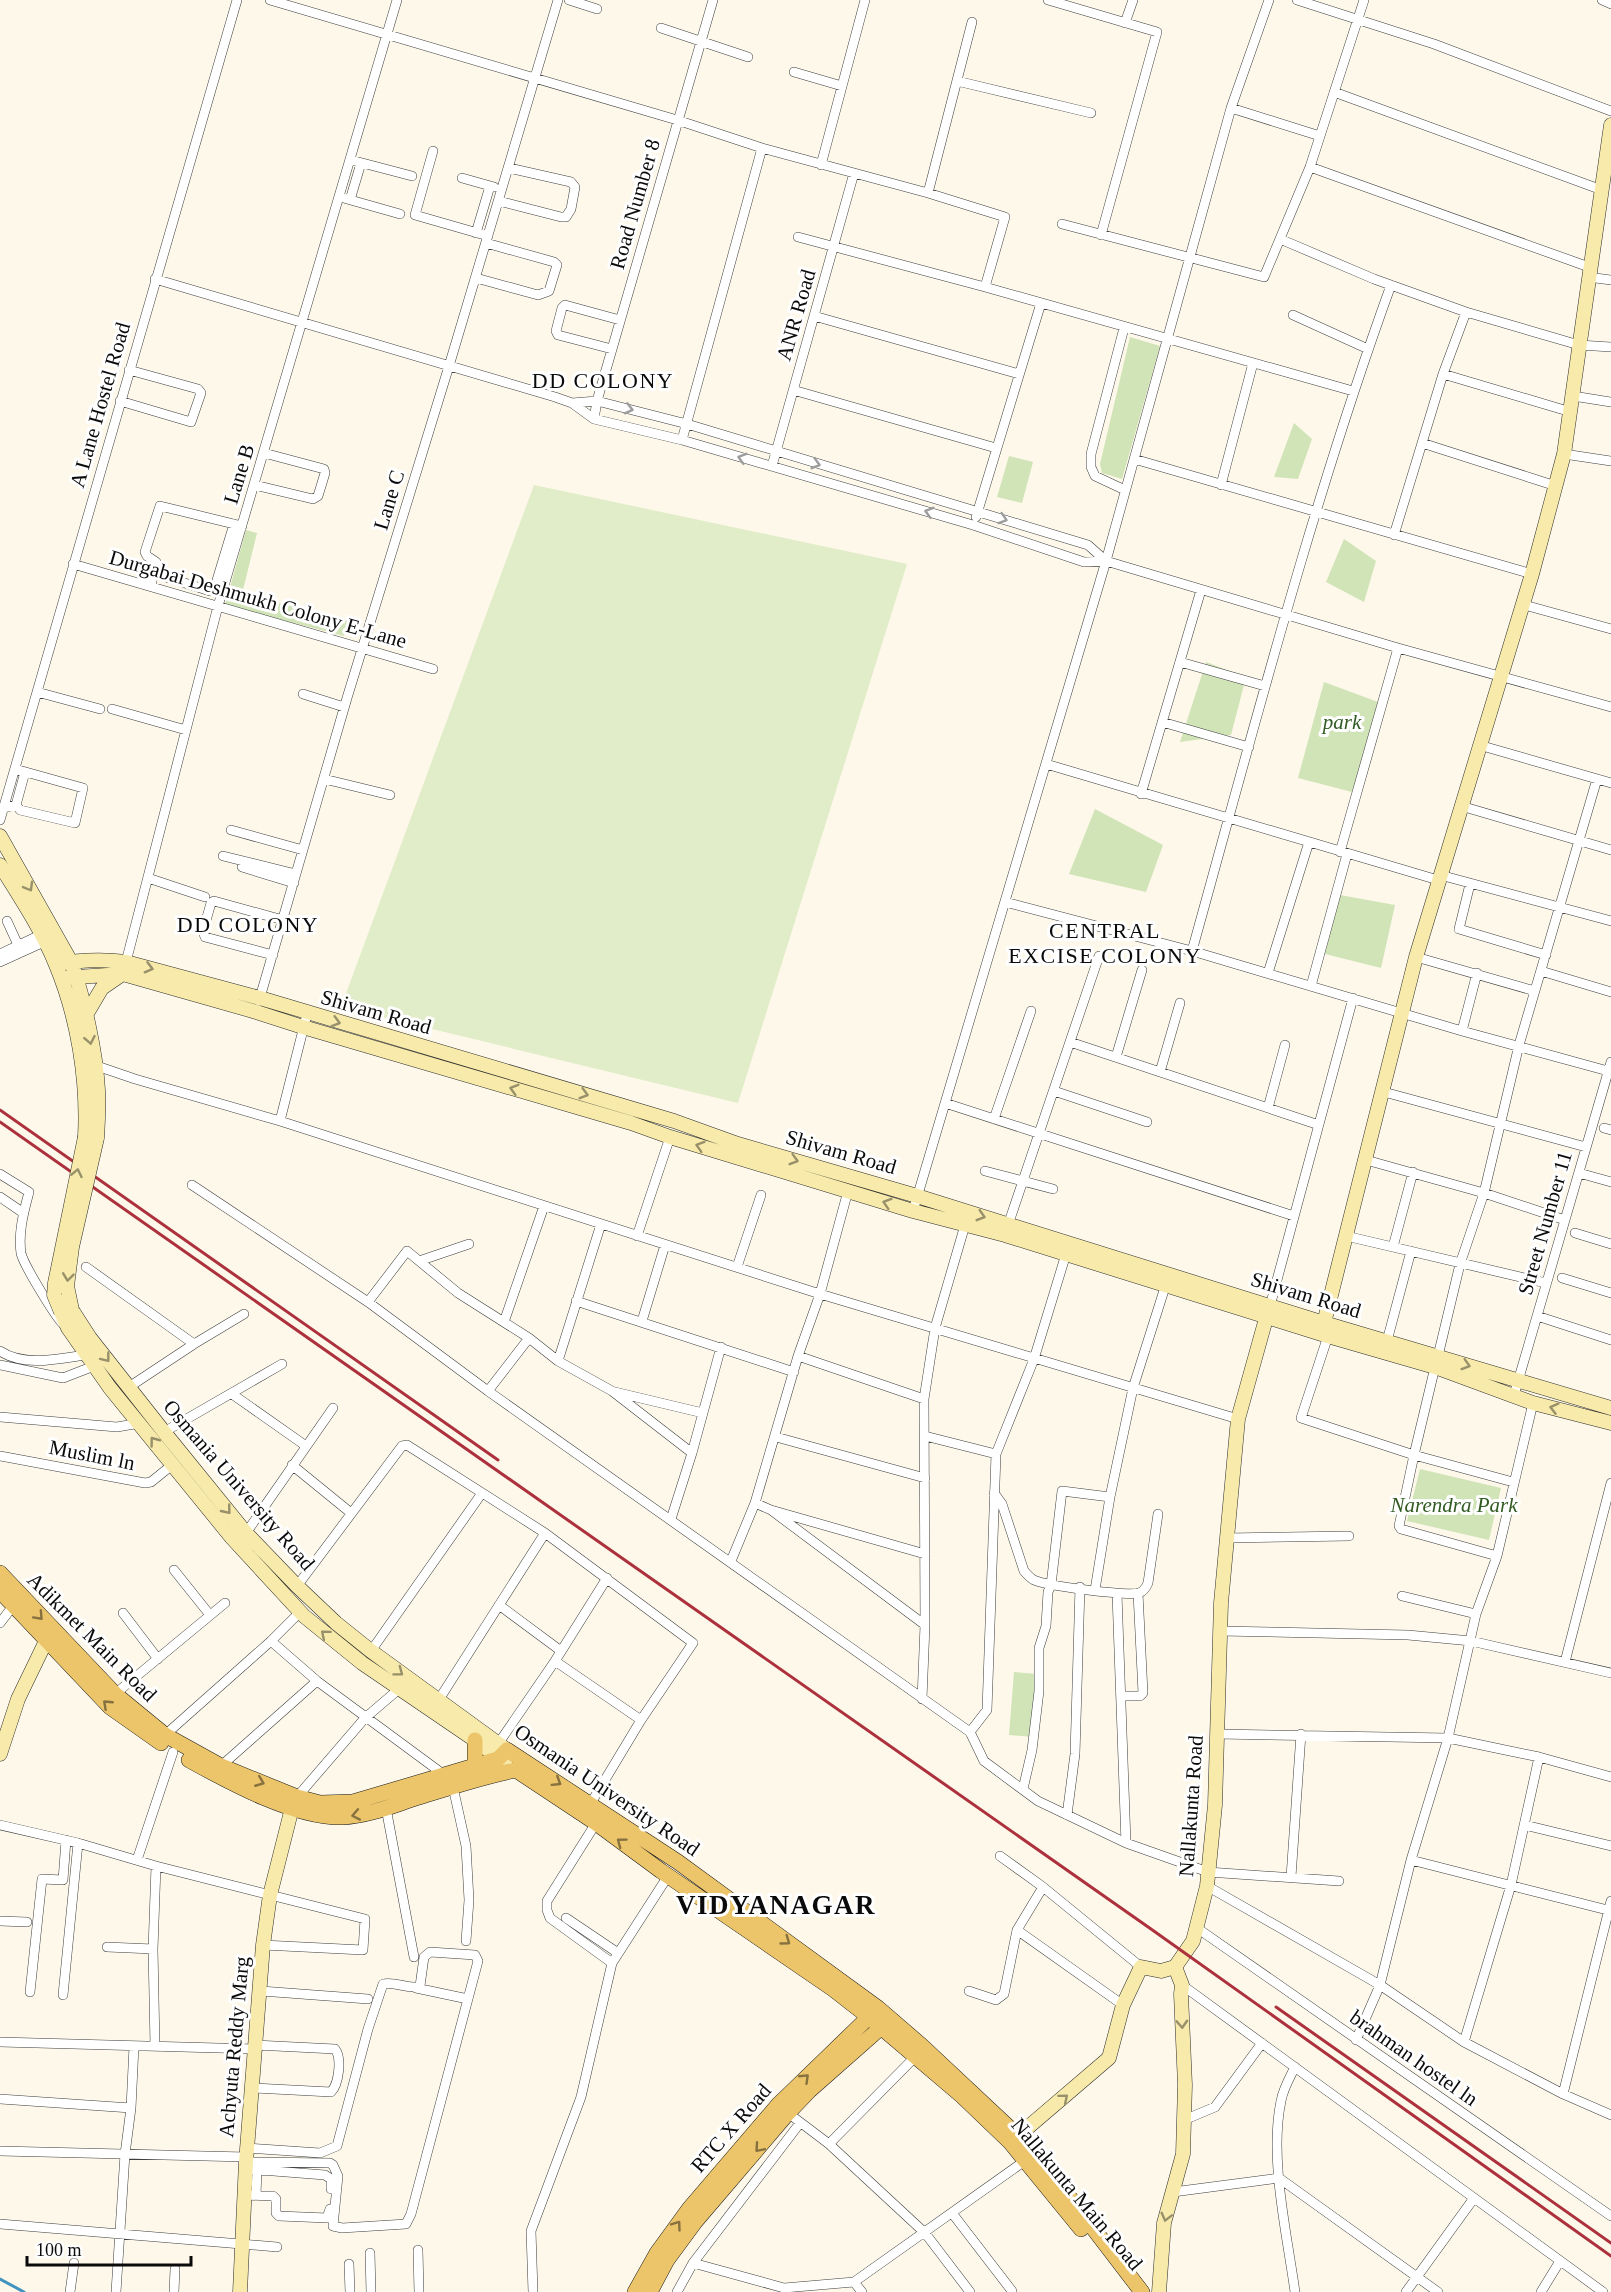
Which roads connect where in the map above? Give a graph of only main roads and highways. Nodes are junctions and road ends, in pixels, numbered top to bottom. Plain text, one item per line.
1 (1611, 125) edge
2 (0, 836) edge
3 (0, 865) edge
4 (71, 962) junction
5 (56, 964) junction
6 (124, 968) junction
7 (76, 976) junction
8 (61, 978) junction
9 (257, 1004) junction
10 (86, 1015) junction
11 (91, 1073) junction
12 (67, 1311) junction
13 (1269, 1311) junction
14 (1326, 1330) junction
15 (1437, 1362) junction
16 (1611, 1408) edge
17 (1611, 1423) edge
18 (0, 1573) edge
19 (0, 1591) edge
20 (46, 1641) junction
21 (476, 1740) junction
22 (499, 1751) junction
23 (0, 1754) edge
24 (520, 1765) junction
25 (475, 1766) junction
26 (294, 1802) junction
27 (1175, 1967) junction
28 (873, 2013) junction
29 (885, 2024) junction
30 (1019, 2135) junction
31 (662, 2257) junction
32 (240, 2292) edge
33 (635, 2292) edge
34 (650, 2292) edge
35 (1131, 2292) edge
36 (1142, 2292) edge
37 (1159, 2292) edge

1 - 14 main road
2 -> 4 main road, Osmania University Road
3 - 5 main road, Osmania University Road
4 - 5 main road, Shivam Road
4 - 6 main road, Shivam Road
4 - 7 main road, Osmania University Road
5 - 8 main road, Osmania University Road
6 - 7 main road, Shivam Road
6 - 9 main road, Shivam Road
6 - 10 main road
7 - 8 main road, Shivam Road
7 - 10 main road, Osmania University Road
8 - 11 main road, Osmania University Road
9 -> 13 main road, Shivam Road
13 -> 9 main road, Shivam Road
10 -> 11 main road, Osmania University Road
11 - 12 main road, Osmania University Road, bridge
21 -> 12 main road, Osmania University Road
12 -> 22 main road, Osmania University Road
13 - 14 main road, Shivam Road
13 - 27 main road, Nallakunta Road
14 - 15 main road, Shivam Road
14 - 15 main road, Shivam Road
15 -> 16 main road, Shivam Road
17 -> 15 main road, Shivam Road
18 -> 26 main road, Adikmet Main Road
19 - 20 main road, Adikmet Main Road
20 - 23 main road
26 -> 20 main road, Adikmet Main Road
21 - 22 main road, Osmania University Road
21 - 25 main road
22 - 24 main road, Osmania University Road
22 - 25 main road, Adikmet Main Road
24 -> 26 main road, Adikmet Main Road
28 -> 24 main road, Osmania University Road
24 -> 28 main road, Osmania University Road
25 - 26 main road, Adikmet Main Road
26 - 32 main road, Achyuta Reddy Marg
30 -> 27 main road
27 -> 37 main road
28 - 29 main road, Osmania University Road
31 -> 28 main road, RTC X Road
29 - 30 main road, Nallakunta Main Road
29 -> 31 main road, RTC X Road
29 - 35 main road, Nallakunta Main Road
30 - 36 main road, Nallakunta Main Road
31 - 33 main road, RTC X Road
31 - 34 main road, RTC X Road

